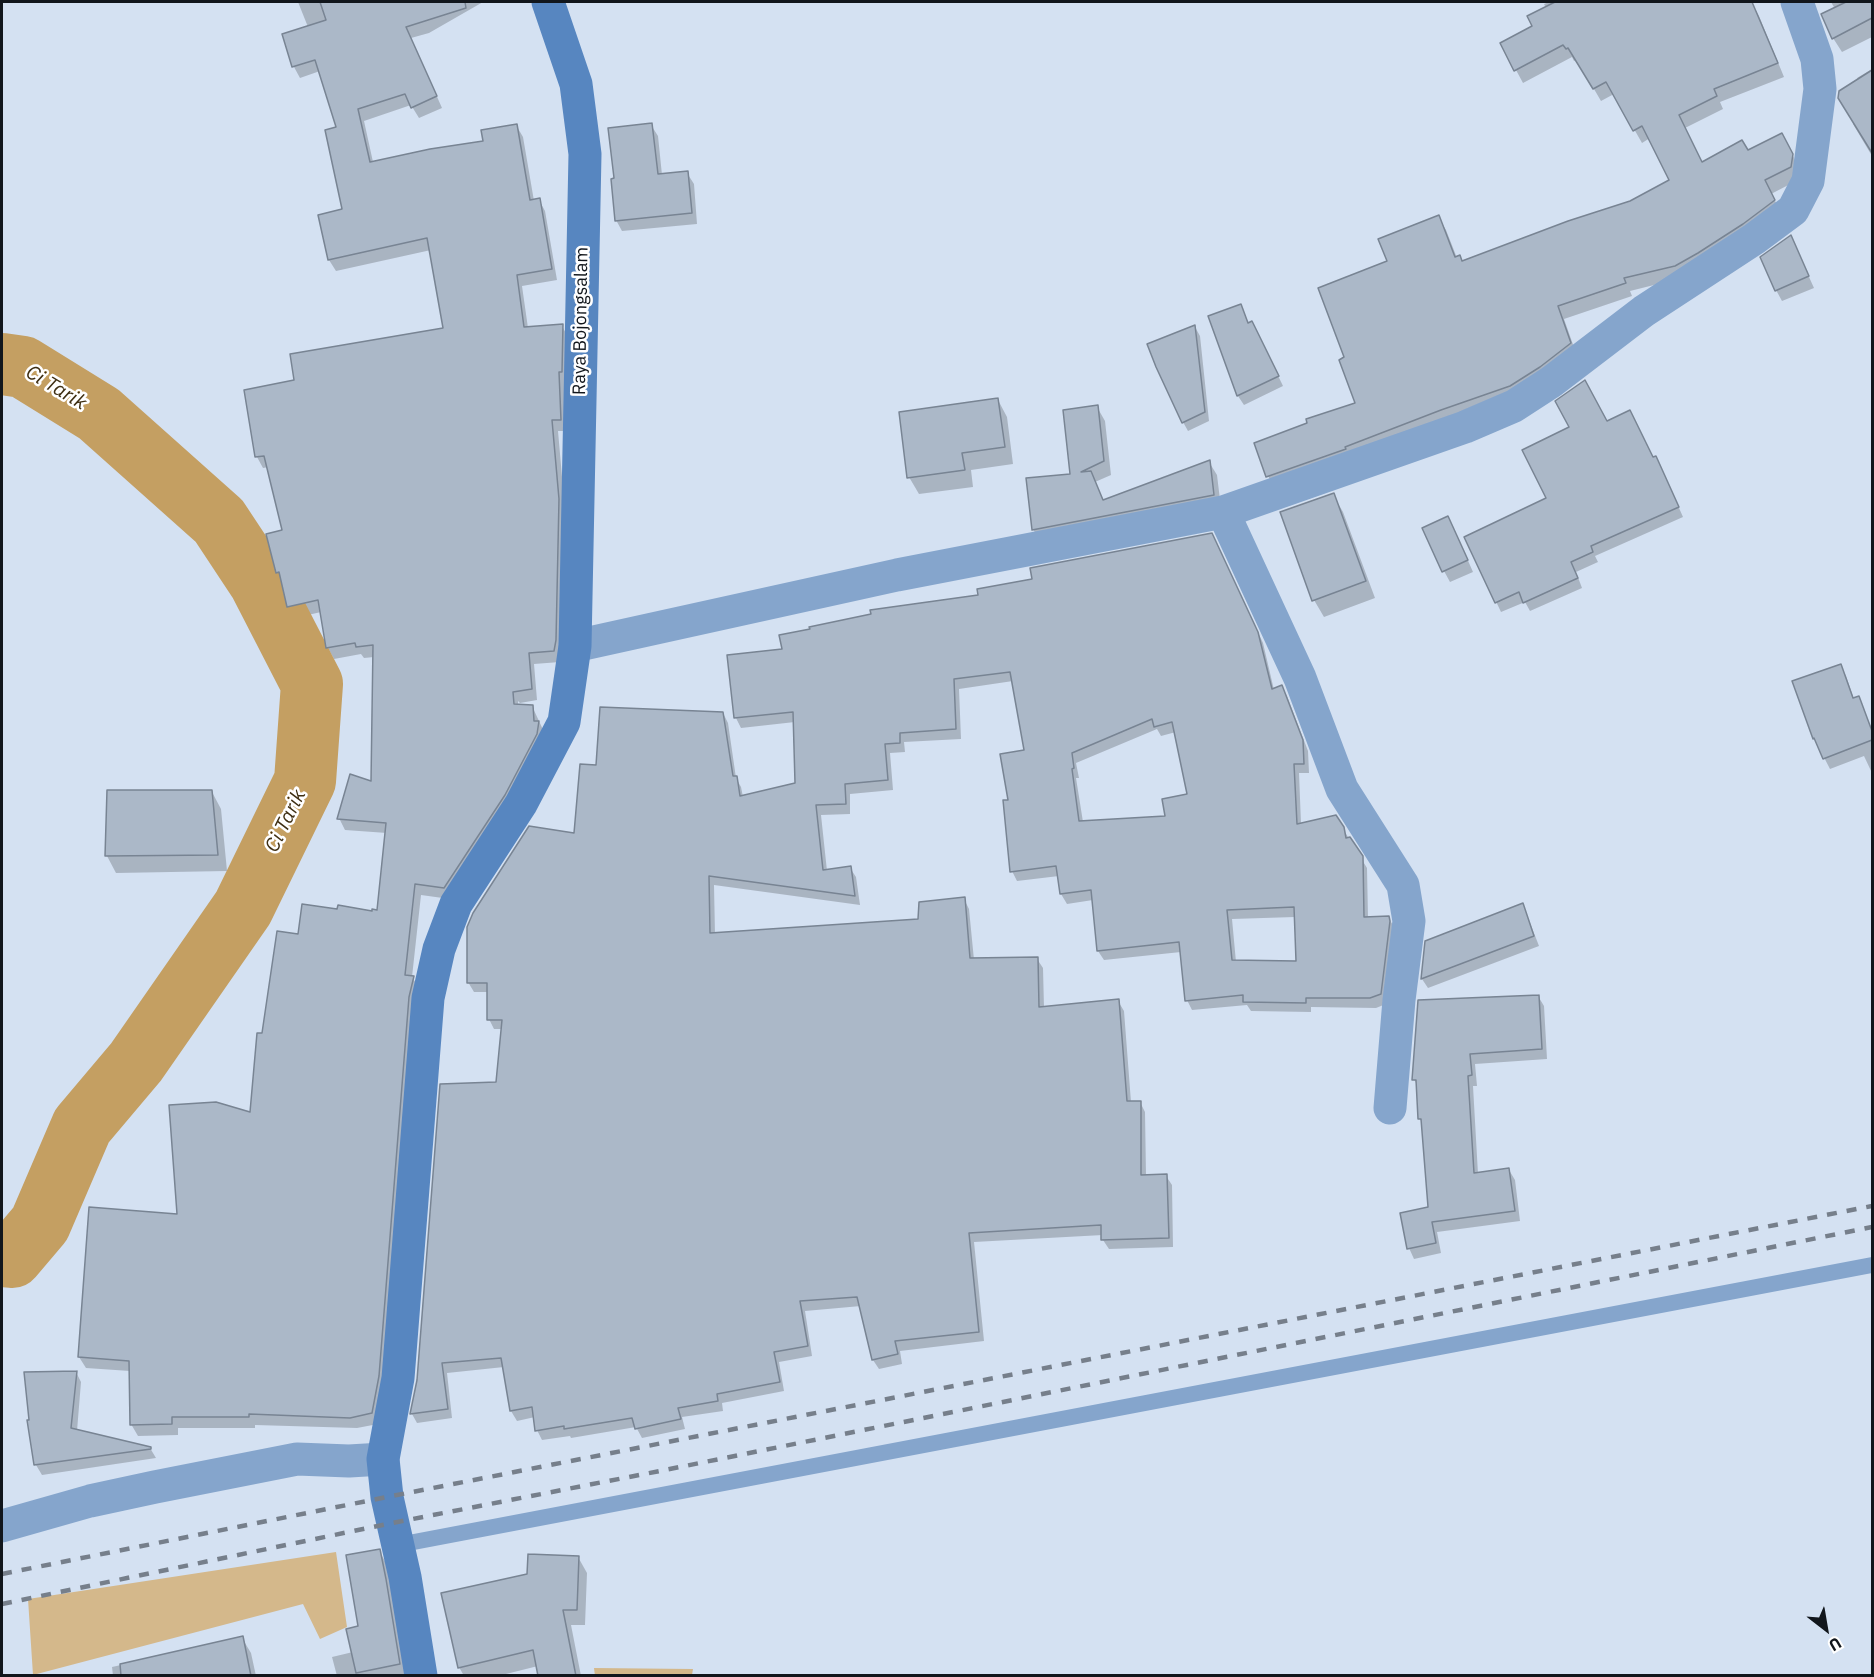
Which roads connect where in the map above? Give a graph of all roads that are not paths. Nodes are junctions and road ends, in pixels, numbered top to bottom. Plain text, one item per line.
1 (548, 2) edge
2 (1797, 2) edge
3 (1223, 512) junction
4 (575, 646) junction
5 (1390, 1108) dead end
6 (1872, 1265) edge
7 (383, 1459) junction
8 (2, 1526) edge
9 (398, 1545) junction
10 (416, 1674) edge

1 - 4 main road, Raya Bojongsalam
2 - 3 street
3 - 4 street
3 - 5 street
4 - 7 main road, Raya Bojongsalam
6 - 9 lane
7 - 8 street
7 - 9 main road, Raya Bojongsalam
9 - 10 main road, Raya Bojongsalam

